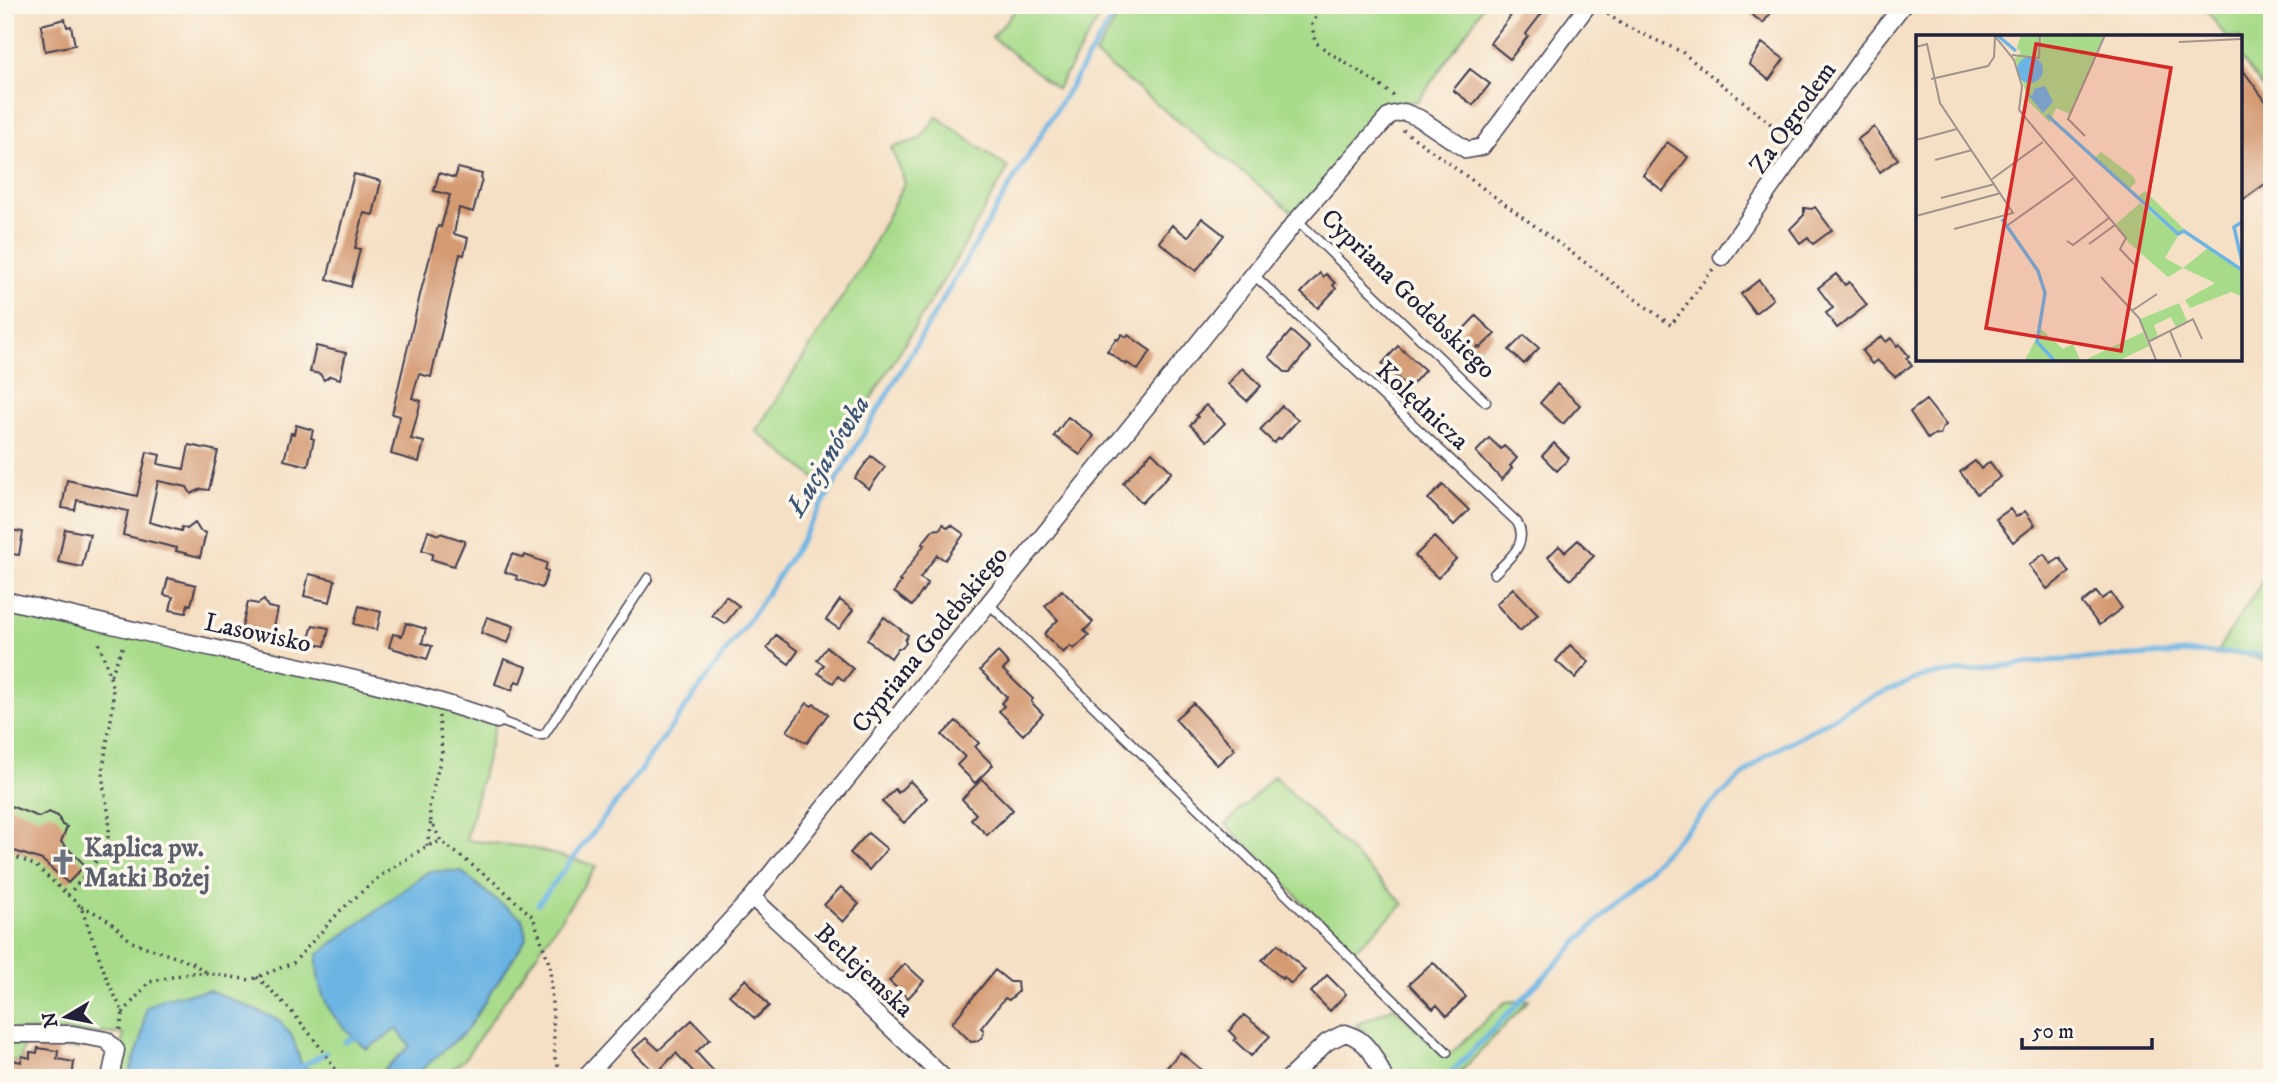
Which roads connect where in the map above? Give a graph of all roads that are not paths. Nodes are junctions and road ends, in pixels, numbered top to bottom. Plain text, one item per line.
1 (1588, 5) edge
2 (1903, 5) edge
3 (1297, 220) junction
4 (1722, 257) road end
5 (1254, 275) junction
6 (1486, 402) dead end
7 (1494, 574) dead end
8 (648, 578) dead end
9 (5, 600) edge
10 (989, 604) junction
11 (498, 720) joint
12 (752, 897) junction
13 (5, 1034) edge
14 (1447, 1052) dead end
15 (110, 1078) edge
16 (585, 1078) edge
17 (944, 1078) edge
18 (1289, 1078) edge
19 (1384, 1078) edge

1 - 3 street, Cypriana Godebskiego
2 - 4 street, Za Ogrodem
3 - 5 street, Cypriana Godebskiego
3 - 6 lane, Cypriana Godebskiego
5 - 7 lane, Kolędnicza
5 - 10 street, Cypriana Godebskiego
8 - 11 lane
9 - 11 street, Lasowisko
10 - 12 street, Cypriana Godebskiego
10 - 14 lane
12 - 16 street, Cypriana Godebskiego
12 - 17 street, Betlejemska
13 - 15 street
18 - 19 street

